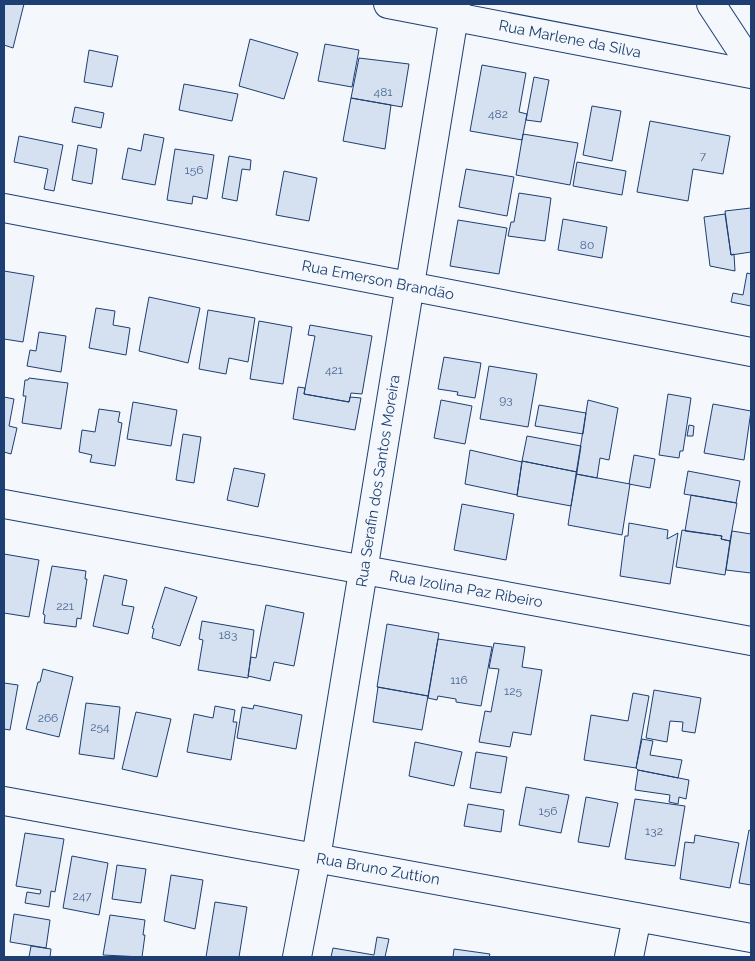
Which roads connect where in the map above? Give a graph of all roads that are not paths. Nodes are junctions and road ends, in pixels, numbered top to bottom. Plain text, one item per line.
1 (388, 4) edge
2 (712, 4) edge
3 (455, 10) edge
4 (751, 65) edge
5 (751, 74) edge
6 (4, 208) edge
7 (410, 286) junction
8 (751, 352) edge
9 (4, 504) edge
10 (363, 570) junction
11 (751, 642) edge
12 (4, 801) edge
13 (316, 858) junction
14 (637, 917) junction
15 (751, 938) edge
16 (297, 957) edge
17 (629, 957) edge

1 - 3 street, Rua Marlene da Silva
2 - 4 street
3 - 5 street, Rua Marlene da Silva
3 - 7 street, Rua Serafin dos Santos Moreira
6 - 7 street, Rua Emerson Brandão
7 - 8 street, Rua Emerson Brandão
7 - 10 street, Rua Serafin dos Santos Moreira
9 - 10 street, Rua Izolina Paz Ribeiro
10 - 11 street, Rua Izolina Paz Ribeiro
10 - 13 street, Rua Serafin dos Santos Moreira
12 - 13 street, Rua Bruno Zuttion
13 - 14 street, Rua Bruno Zuttion
13 - 16 street, Rua Serafin dos Santos Moreira
14 - 15 street, Rua Bruno Zuttion
14 - 17 street

